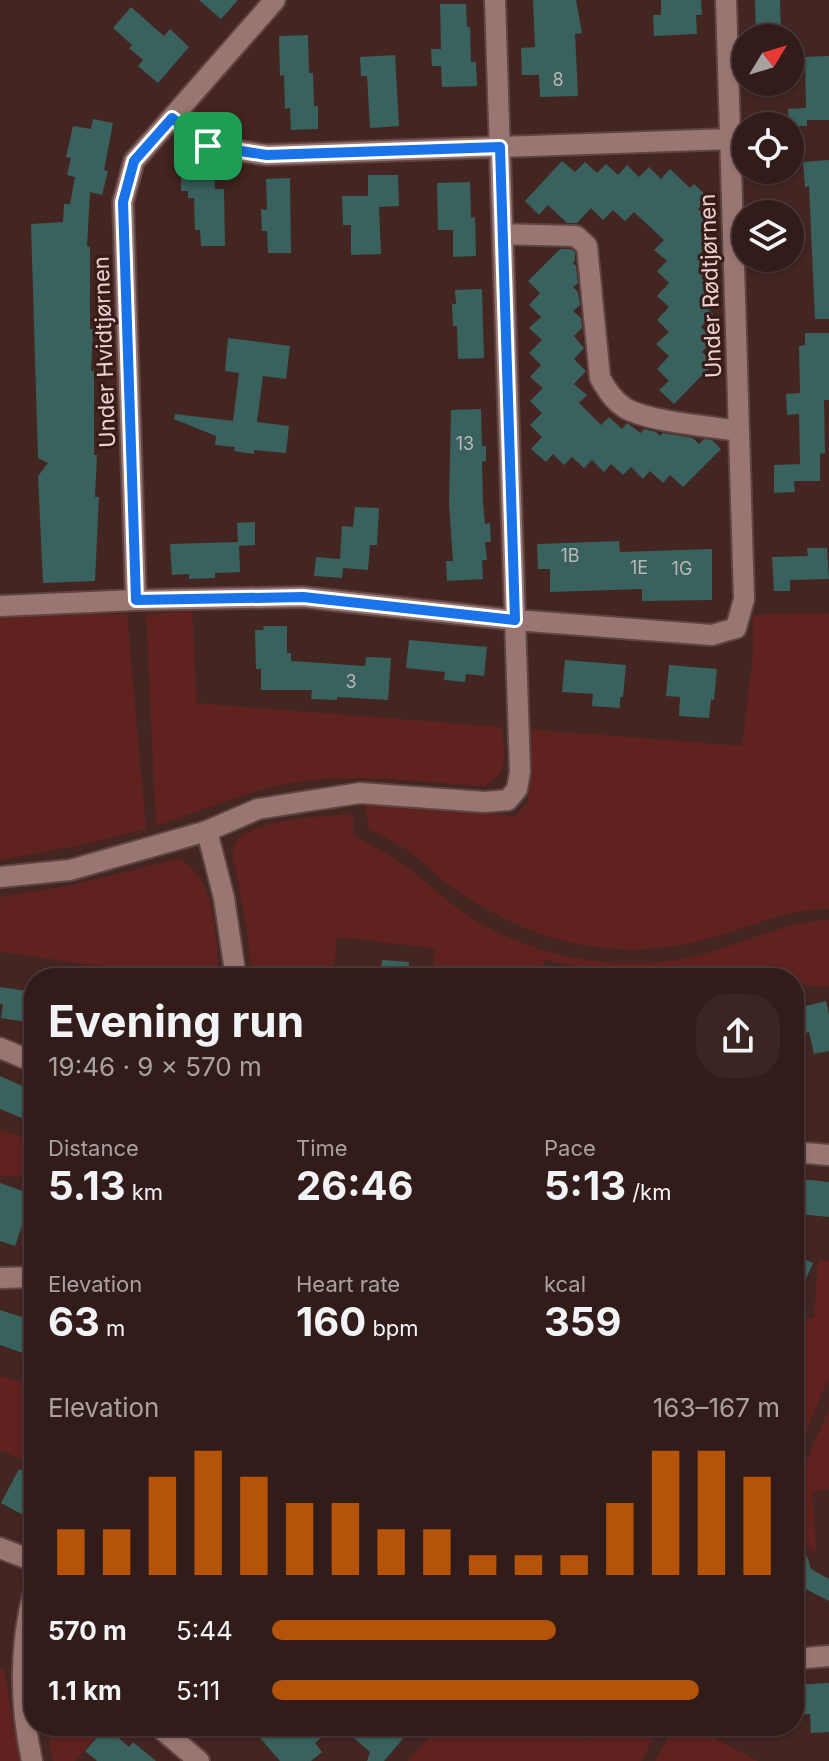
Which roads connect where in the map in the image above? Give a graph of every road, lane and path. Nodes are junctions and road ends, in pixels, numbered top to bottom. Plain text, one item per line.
1 (275, 0) edge
2 (495, 0) edge
3 (726, 0) edge
4 (172, 118) junction
5 (730, 139) junction
6 (500, 147) junction
7 (503, 234) junction
8 (739, 431) junction
9 (136, 600) junction
10 (0, 606) edge
11 (515, 620) junction
12 (207, 831) junction
13 (0, 877) edge
14 (234, 968) edge
15 (0, 1048) edge
16 (24, 1058) edge
17 (804, 1153) edge
18 (829, 1155) edge
19 (24, 1277) edge
20 (0, 1278) edge
21 (0, 1548) edge
22 (24, 1557) edge
23 (829, 1656) edge
24 (804, 1658) edge
25 (27, 1736) edge
26 (170, 1736) edge
27 (32, 1761) edge
28 (199, 1761) edge

1 - 4 street, Under Hvidtjørnen
2 - 6 street
3 - 5 street, Under Rødtjørnen
4 - 6 street
4 - 9 street, Under Hvidtjørnen
5 - 6 street
5 - 8 street, Under Rødtjørnen
6 - 7 street
7 - 8 street
7 - 11 street
8 - 11 street, Under Rødtjørnen
9 - 10 street
9 - 11 street
11 - 12 street
12 - 13 street
12 - 14 street
15 - 16 street
17 - 18 street
19 - 20 street
21 - 22 street
23 - 24 street
25 - 27 street
26 - 28 street

